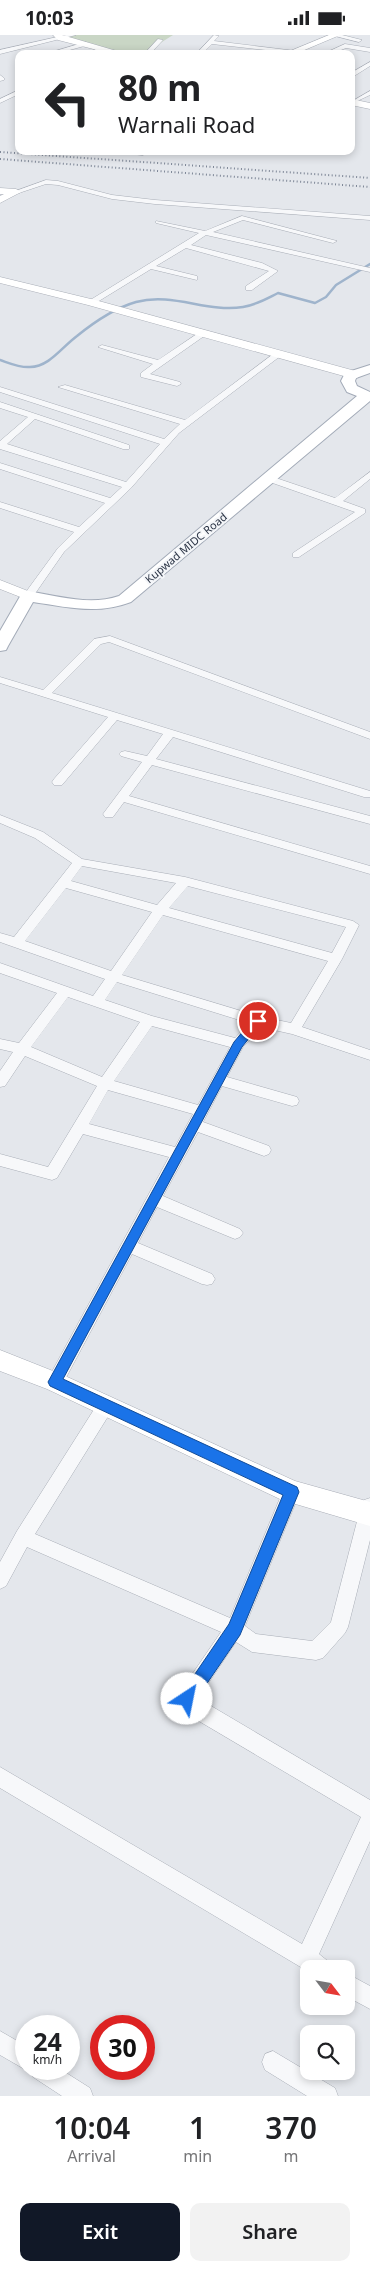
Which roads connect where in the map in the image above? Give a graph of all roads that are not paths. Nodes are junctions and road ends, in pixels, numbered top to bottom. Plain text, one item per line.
1 (73, 35) edge
2 (219, 35) edge
3 (335, 35) edge
4 (59, 36) edge
5 (160, 40) dead end
6 (365, 40) edge
7 (210, 42) junction
8 (86, 44) junction
9 (101, 48) junction
10 (63, 50) edge
11 (98, 50) edge
12 (108, 50) edge
13 (151, 50) edge
14 (203, 50) edge
15 (268, 50) edge
16 (298, 50) edge
17 (335, 50) edge
18 (370, 50) edge
19 (0, 52) edge
20 (361, 58) dead end
21 (370, 59) edge
22 (370, 64) edge
23 (355, 70) edge
24 (360, 71) junction
25 (355, 74) edge
26 (15, 92) edge
27 (15, 93) edge
28 (370, 93) edge
29 (0, 95) edge
30 (0, 101) edge
31 (355, 101) edge
32 (355, 104) edge
33 (370, 106) edge
34 (0, 191) edge
35 (16, 192) junction
36 (0, 200) edge
37 (370, 218) edge
38 (158, 222) dead end
39 (205, 233) junction
40 (333, 241) dead end
41 (184, 245) junction
42 (150, 266) junction
43 (370, 270) edge
44 (194, 278) dead end
45 (1, 281) edge
46 (249, 289) dead end
47 (91, 302) junction
48 (203, 334) junction
49 (102, 347) dead end
50 (279, 354) junction
51 (159, 363) junction
52 (370, 369) edge
53 (355, 375) junction
54 (177, 384) dead end
55 (62, 387) dead end
56 (0, 389) edge
57 (368, 396) edge
58 (0, 405) edge
59 (34, 416) junction
60 (186, 423) junction
61 (164, 442) junction
62 (1, 445) edge
63 (126, 447) dead end
64 (0, 466) edge
65 (370, 475) edge
66 (270, 479) junction
67 (128, 486) junction
68 (112, 502) junction
69 (336, 502) junction
70 (0, 505) edge
71 (81, 531) junction
72 (296, 555) dead end
73 (0, 585) edge
74 (28, 595) junction
75 (0, 646) edge
76 (0, 680) edge
77 (45, 694) junction
78 (115, 716) junction
79 (170, 733) junction
80 (370, 736) edge
81 (125, 754) dead end
82 (149, 760) junction
83 (58, 782) dead end
84 (368, 794) dead end
85 (120, 797) junction
86 (109, 814) dead end
87 (0, 819) edge
88 (370, 821) edge
89 (79, 862) junction
90 (370, 870) edge
91 (186, 881) junction
92 (63, 883) junction
93 (161, 909) junction
94 (0, 937) edge
95 (18, 943) junction
96 (336, 959) junction
97 (0, 968) edge
98 (115, 977) junction
99 (65, 991) junction
100 (96, 1002) junction
101 (148, 1020) junction
102 (258, 1021) junction
103 (294, 1029) junction
104 (0, 1043) edge
105 (238, 1045) junction
106 (22, 1049) junction
107 (370, 1055) edge
108 (219, 1079) junction
109 (0, 1082) edge
110 (105, 1083) junction
111 (292, 1101) dead end
112 (202, 1111) junction
113 (194, 1125) junction
114 (79, 1127) junction
115 (264, 1150) dead end
116 (178, 1154) junction
117 (0, 1160) edge
118 (154, 1199) junction
119 (235, 1233) dead end
120 (129, 1246) junction
121 (207, 1279) dead end
122 (0, 1360) edge
123 (55, 1382) junction
124 (106, 1405) junction
125 (292, 1492) junction
126 (369, 1511) edge
127 (23, 1537) junction
128 (0, 1580) edge
129 (234, 1629) junction
130 (0, 1777) edge
131 (370, 1811) edge
132 (370, 1819) edge
133 (307, 1960) edge
134 (316, 1960) edge
135 (355, 1989) edge
136 (370, 1998) edge
137 (0, 2042) edge
138 (15, 2052) edge
139 (272, 2062) dead end
140 (58, 2080) edge
141 (82, 2096) edge
142 (327, 2096) edge

1 - 4 street
2 - 7 street
3 - 6 street
3 - 16 street
4 - 8 street
4 - 19 street
5 - 13 street
7 - 14 street
7 - 15 street
8 - 9 street
8 - 10 street
9 - 11 street
9 - 12 street
17 - 18 street
20 - 21 street
22 - 24 street
23 - 24 street
24 - 25 street
26 - 29 street
27 - 30 street
28 - 31 street
32 - 33 street
34 - 35 street
35 - 36 street
35 - 37 street
38 - 39 street
39 - 40 street
39 - 41 street
39 - 43 street
41 - 42 street
41 - 46 street
42 - 44 street
42 - 47 street
45 - 47 street
47 - 48 street
48 - 50 street
48 - 51 street
49 - 51 street
50 - 53 street
50 - 60 street
51 - 54 street
52 - 53 main road
53 - 57 main road
55 - 60 street
56 - 61 street
57 - 66 main road, Kupwad MIDC Road
58 - 59 street
59 - 62 street
59 - 63 street
60 - 61 street
61 - 67 street
62 - 67 street
64 - 68 street
65 - 69 street
66 - 69 street
66 - 74 main road, Kupwad MIDC Road
67 - 68 street
68 - 71 street
69 - 72 street
70 - 71 street
71 - 74 street
73 - 74 street
74 - 75 main road
76 - 77 street
77 - 78 street
77 - 80 street
78 - 79 street
78 - 83 street
79 - 82 street
79 - 84 street
81 - 82 street
82 - 85 street
82 - 88 street
85 - 86 street
85 - 90 street
87 - 89 street
89 - 91 street
89 - 92 street
91 - 93 street
91 - 96 street
92 - 93 street
92 - 95 street
93 - 96 street
93 - 98 street
94 - 95 street
95 - 98 street
96 - 103 street
97 - 99 street
98 - 100 street
98 - 102 street
99 - 100 street
99 - 106 street
100 - 101 street
101 - 105 street
101 - 110 street
102 - 103 street
102 - 105 street
103 - 107 street
104 - 106 street
105 - 108 street
106 - 109 street
106 - 110 street
108 - 111 street
108 - 112 street
110 - 112 street
110 - 114 street
112 - 113 street
113 - 115 street
113 - 116 street
114 - 116 street
114 - 117 street
116 - 118 street
118 - 119 street
118 - 120 street
120 - 121 street
120 - 123 street
122 - 123 street
123 - 124 street
124 - 125 street
124 - 127 street
125 - 126 street
125 - 129 street
126 - 129 street
127 - 128 street
127 - 129 street
129 - 131 street
130 - 133 street
132 - 134 street
135 - 136 street
137 - 138 street
139 - 142 street
140 - 141 street

